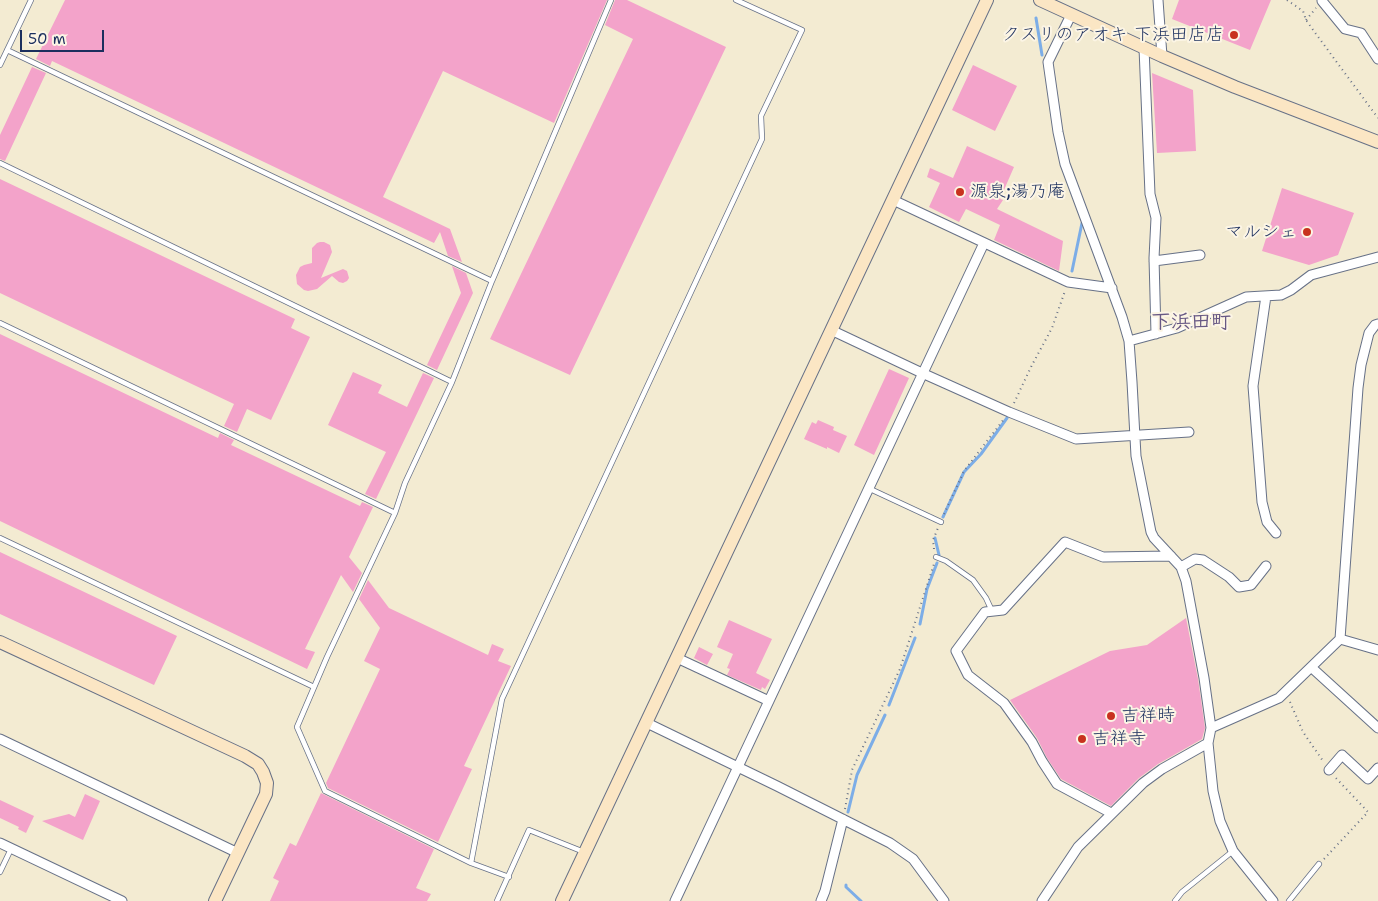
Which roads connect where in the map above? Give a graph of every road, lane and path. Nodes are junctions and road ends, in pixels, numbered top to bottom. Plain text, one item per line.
1 (31, 0) edge
2 (611, 0) edge
3 (736, 0) edge
4 (987, 0) edge
5 (1040, 0) edge
6 (1158, 0) edge
7 (1287, 0) edge
8 (1322, 1) edge
9 (1071, 15) junction
10 (1306, 20) junction
11 (1144, 48) junction
12 (7, 50) junction
13 (1162, 56) junction
14 (1378, 59) edge
15 (0, 65) edge
16 (1378, 118) edge
17 (1378, 142) edge
18 (0, 163) edge
19 (893, 200) junction
20 (984, 243) junction
21 (1200, 255) dead end
22 (1378, 258) edge
23 (1154, 261) junction
24 (492, 281) junction
25 (1068, 282) junction
26 (1112, 288) junction
27 (1266, 296) junction
28 (0, 323) edge
29 (1378, 324) edge
30 (831, 330) junction
31 (1156, 334) junction
32 (1129, 341) junction
33 (922, 373) junction
34 (452, 382) junction
35 (1010, 412) junction
36 (1189, 432) dead end
37 (1134, 435) junction
38 (868, 488) junction
39 (395, 513) junction
40 (941, 522) junction
41 (1276, 533) dead end
42 (0, 538) edge
43 (1171, 556) junction
44 (936, 557) junction
45 (1266, 566) dead end
46 (1181, 567) junction
47 (992, 612) junction
48 (1340, 639) junction
49 (0, 642) edge
50 (1378, 650) edge
51 (677, 658) junction
52 (1311, 667) junction
53 (314, 687) junction
54 (1286, 692) junction
55 (769, 701) junction
56 (647, 724) junction
57 (1211, 728) junction
58 (1378, 728) edge
59 (0, 739) edge
60 (1208, 743) junction
61 (738, 767) junction
62 (1378, 768) edge
63 (1328, 770) junction
64 (1111, 813) junction
65 (843, 819) junction
66 (0, 843) edge
67 (12, 849) junction
68 (1232, 851) junction
69 (238, 853) junction
70 (585, 853) junction
71 (471, 863) junction
72 (1319, 864) joint
73 (0, 872) edge
74 (509, 877) junction
75 (122, 901) edge
76 (215, 901) edge
77 (497, 901) edge
78 (562, 901) edge
79 (675, 901) edge
80 (821, 901) edge
81 (944, 901) edge
82 (1042, 901) edge
83 (1175, 901) edge
84 (1273, 901) edge
85 (1289, 901) edge

1 - 12 lane
2 - 24 lane
3 - 71 lane
4 - 19 street
5 - 9 street
6 - 13 street
7 - 10 path
8 - 10 path
8 - 14 street
9 - 11 street
9 - 26 street
10 - 16 path
11 - 13 street
11 - 23 street
12 - 15 lane
12 - 24 lane
13 - 17 street
18 - 34 lane
19 - 20 street
19 - 30 street
20 - 25 street
20 - 33 street
21 - 23 street
22 - 27 street
23 - 31 street
24 - 34 lane
25 - 26 street
25 - 35 path
26 - 32 street
27 - 31 street
27 - 41 street
28 - 39 lane
29 - 48 street
30 - 33 street
30 - 51 street
31 - 32 street
32 - 37 street
33 - 35 street
33 - 38 street
34 - 39 lane
35 - 37 street
35 - 40 path
36 - 37 street
37 - 43 street
38 - 40 lane
38 - 55 street
39 - 53 lane
40 - 44 path
42 - 53 lane
43 - 46 street
43 - 47 street
44 - 47 lane
44 - 65 path
45 - 46 street
46 - 57 street
47 - 64 street
48 - 50 street
48 - 52 street
49 - 69 street
51 - 55 street
51 - 56 street
52 - 54 street
52 - 58 street
53 - 71 lane
54 - 57 street
54 - 63 path
55 - 61 street
56 - 61 street
56 - 70 street
57 - 60 street
59 - 69 street
60 - 64 street
60 - 68 street
61 - 65 street
61 - 79 street
62 - 63 street
63 - 72 path
64 - 82 street
65 - 80 street
65 - 81 street
66 - 67 street
67 - 73 lane
67 - 75 street
68 - 83 lane
68 - 84 street
69 - 76 street
70 - 74 lane
70 - 78 street
71 - 74 lane
72 - 85 lane
74 - 77 lane

